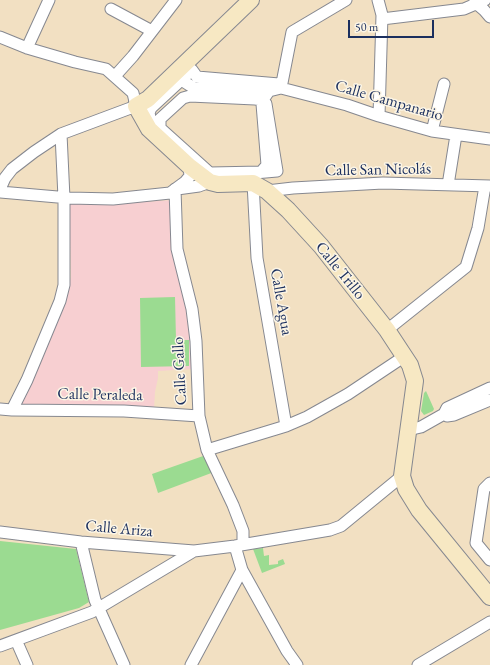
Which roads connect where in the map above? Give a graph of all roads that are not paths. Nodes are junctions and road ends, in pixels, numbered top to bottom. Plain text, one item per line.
1 (48, 0) edge
2 (176, 0) edge
3 (251, 0) edge
4 (346, 0) edge
5 (378, 0) edge
6 (479, 1) edge
7 (111, 9) dead end
8 (490, 17) edge
9 (382, 19) junction
10 (152, 31) junction
11 (0, 37) edge
12 (27, 48) junction
13 (115, 76) junction
14 (176, 77) junction
15 (444, 84) dead end
16 (281, 88) junction
17 (269, 91) junction
18 (136, 106) junction
19 (379, 116) junction
20 (432, 131) junction
21 (62, 134) junction
22 (456, 135) junction
23 (490, 139) edge
24 (189, 166) junction
25 (277, 171) junction
26 (210, 182) junction
27 (253, 183) junction
28 (448, 185) junction
29 (488, 186) edge
30 (175, 189) junction
31 (0, 190) edge
32 (267, 191) junction
33 (64, 198) junction
34 (387, 330) junction
35 (405, 356) junction
36 (490, 388) edge
37 (490, 400) edge
38 (0, 408) edge
39 (12, 410) junction
40 (444, 414) junction
41 (199, 416) junction
42 (286, 426) junction
43 (408, 430) junction
44 (207, 450) junction
45 (402, 476) junction
46 (490, 483) edge
47 (485, 514) edge
48 (0, 532) edge
49 (81, 542) junction
50 (239, 545) junction
51 (194, 551) junction
52 (490, 560) edge
53 (242, 570) junction
54 (490, 597) edge
55 (99, 609) junction
56 (490, 622) edge
57 (16, 640) junction
58 (0, 646) edge
59 (28, 665) edge
60 (124, 665) edge
61 (191, 665) edge
62 (297, 665) edge
63 (418, 665) edge

1 - 12 street
2 - 10 street
3 - 14 street
4 - 16 street
5 - 9 street
6 - 8 street
6 - 9 street
7 - 10 street
9 - 19 street
10 - 13 street
11 - 12 street
12 - 13 street
13 - 18 street
14 - 17 street
14 - 18 street
14 - 25 street
15 - 20 street
16 - 17 street
16 - 19 street, Calle Campanario
17 - 25 street
17 - 25 street
18 - 21 street
18 - 24 street
19 - 20 street, Calle Campanario
20 - 22 street, Calle Campanario
21 - 31 street
21 - 33 street
22 - 23 street, Calle Campanario
22 - 28 street
24 - 26 street
24 - 30 street
25 - 32 street
26 - 27 street
26 - 30 street
27 - 32 street, Calle Trillo
27 - 42 street, Calle Agua
28 - 29 street, Calle San Nicolás
28 - 32 street, Calle San Nicolás
29 - 34 street
30 - 33 street
30 - 41 street, Calle Gallo
31 - 33 street
32 - 34 street, Calle Trillo
33 - 39 street
34 - 35 street, Calle Trillo
35 - 42 street
35 - 43 street, Calle Trillo
36 - 40 street
37 - 40 street
38 - 39 street, Calle Peraleda
39 - 41 street, Calle Peraleda
40 - 43 street
41 - 44 street, Calle Gallo
42 - 44 street
43 - 45 street, Calle Trillo
44 - 50 street, Calle Gallo
45 - 50 street, Calle Ariza
45 - 54 street
46 - 47 street
47 - 52 street
48 - 49 street, Calle Ariza
49 - 51 street, Calle Ariza
49 - 55 street
50 - 51 street, Calle Ariza
50 - 53 street, Calle Gallo
51 - 55 street
53 - 61 street
53 - 62 street, Calle Gallo
55 - 57 street
55 - 60 street
56 - 63 street
57 - 58 street
57 - 59 street

